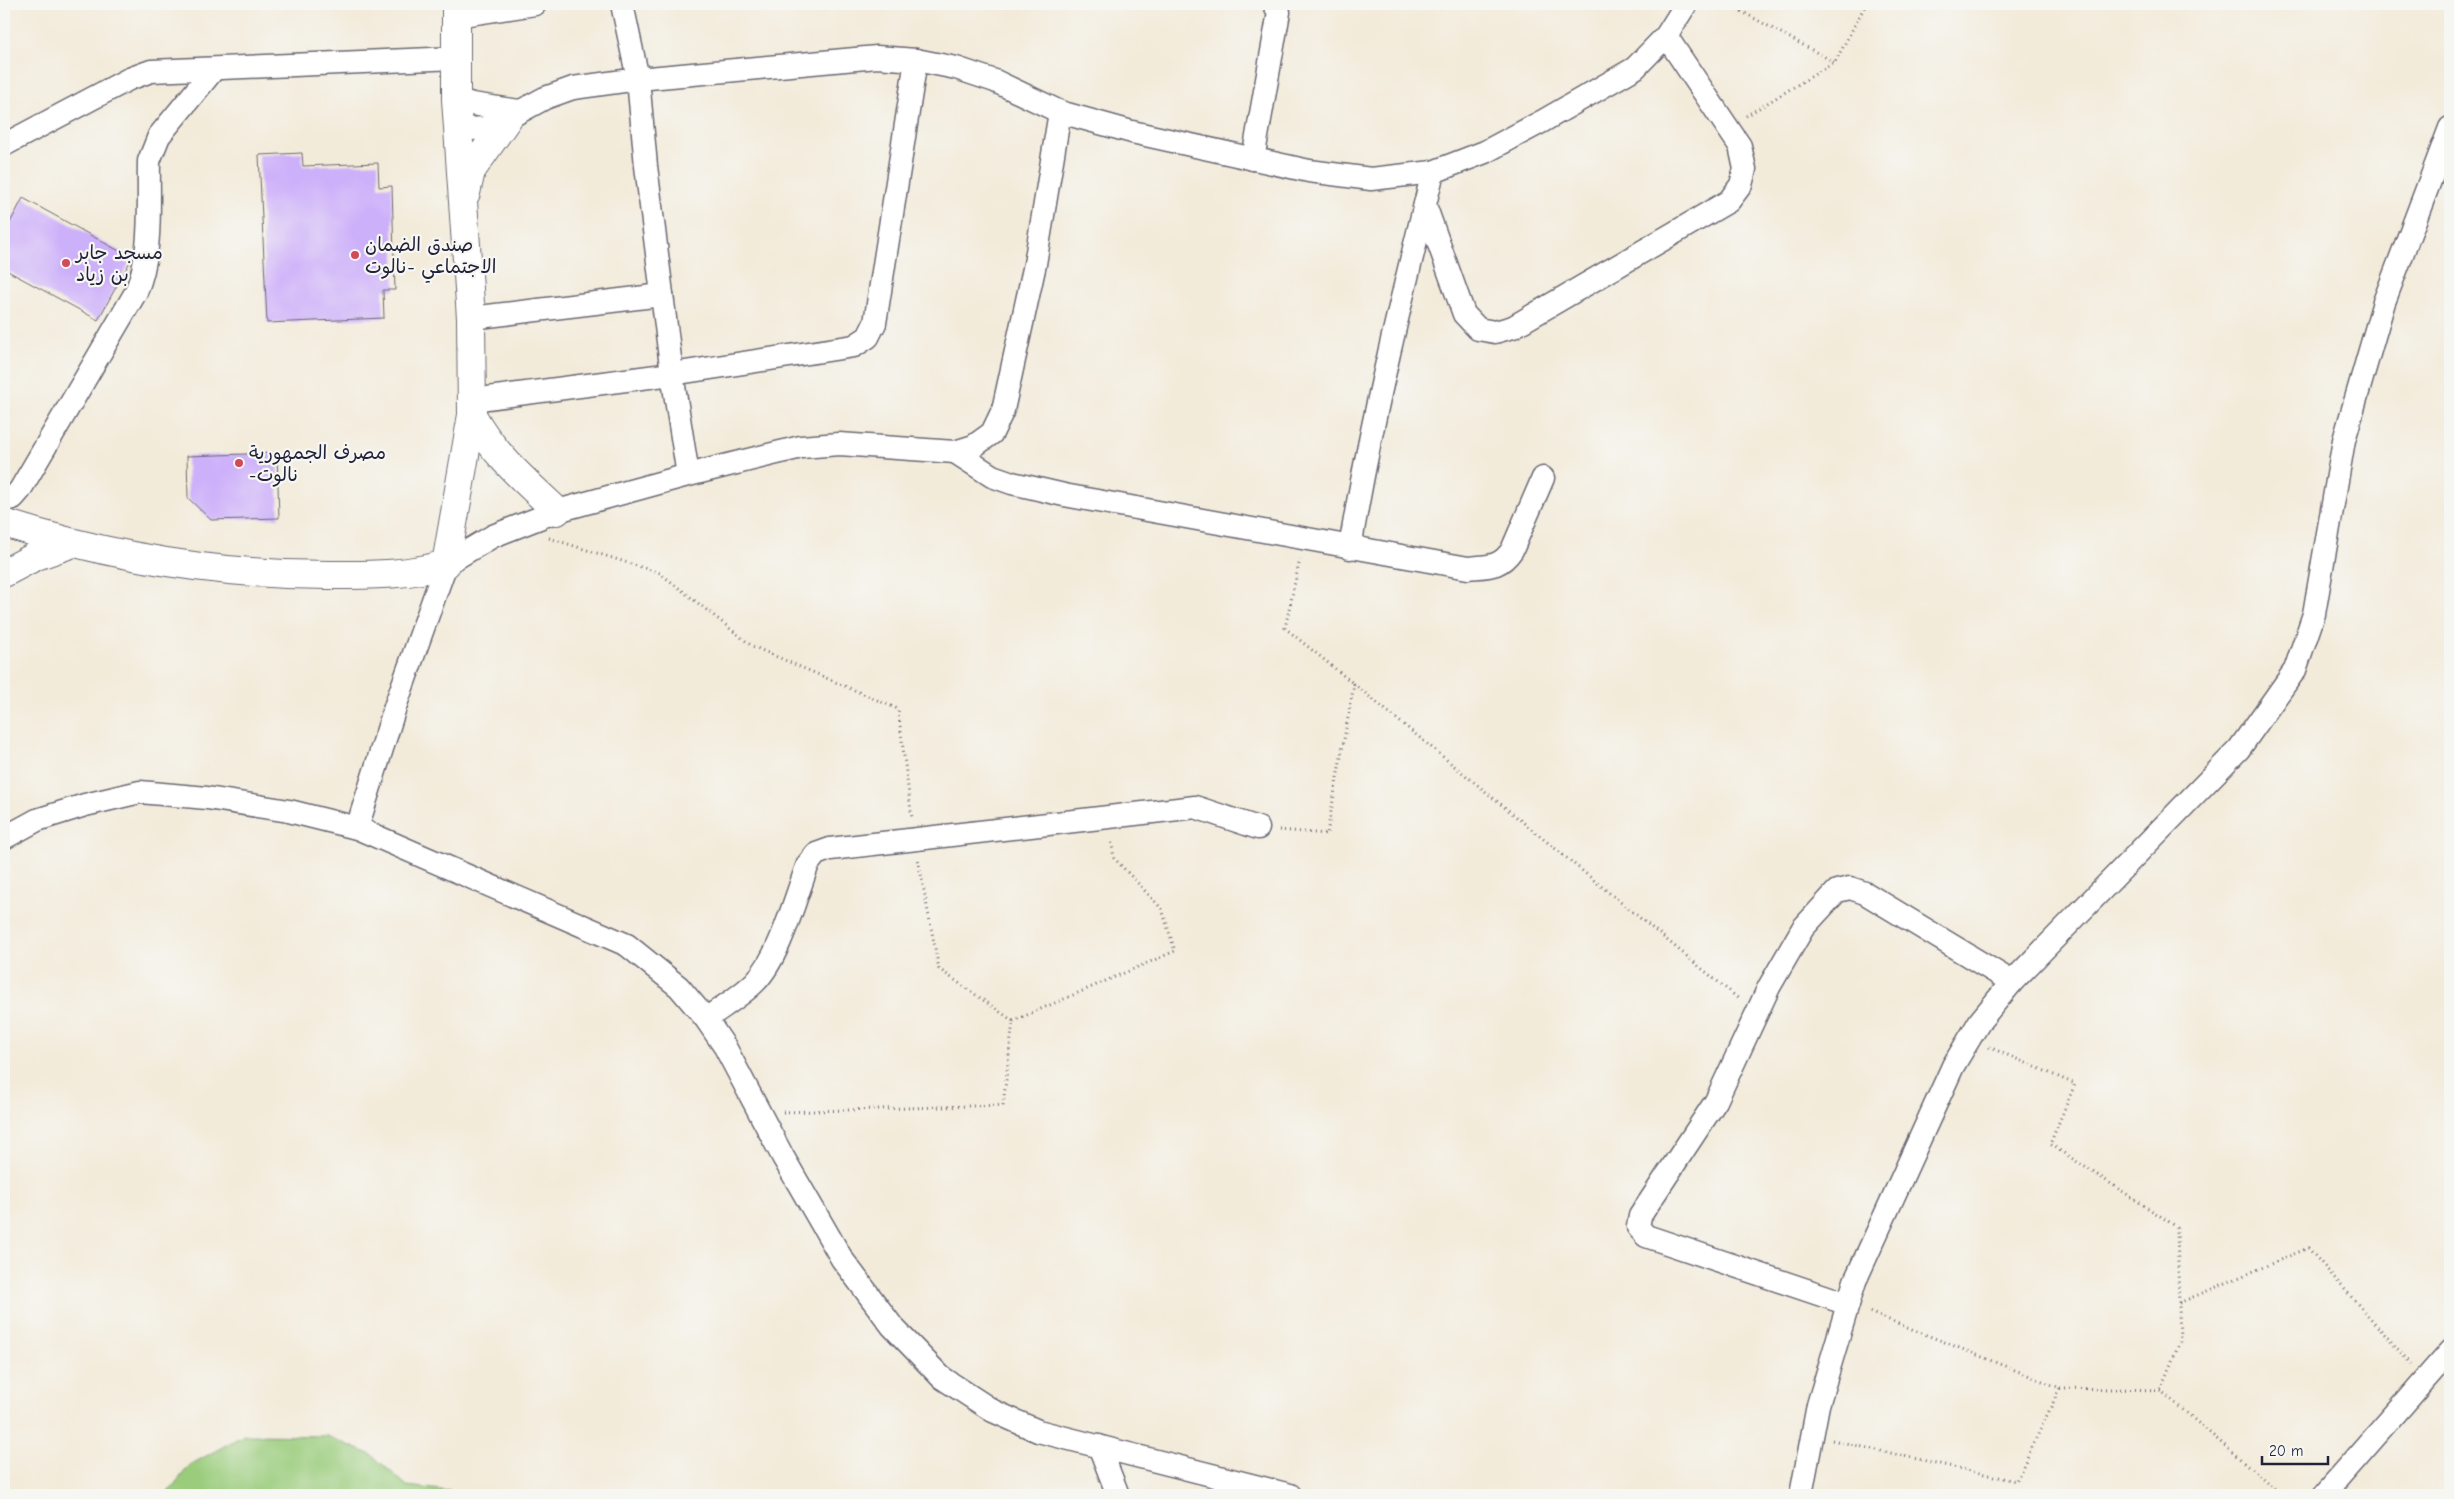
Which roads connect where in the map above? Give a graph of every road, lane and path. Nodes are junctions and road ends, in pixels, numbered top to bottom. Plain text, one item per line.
1 (535, 4) edge
2 (622, 4) edge
3 (1274, 4) edge
4 (1686, 4) edge
5 (1728, 4) edge
6 (1866, 4) edge
7 (456, 10) edge
8 (1666, 36) junction
9 (456, 58) junction
10 (916, 60) junction
11 (1835, 62) junction
12 (214, 69) junction
13 (638, 79) junction
14 (456, 99) junction
15 (1060, 112) junction
16 (513, 114) junction
17 (1727, 127) junction
18 (2450, 128) edge
19 (458, 130) junction
20 (4, 145) edge
21 (1253, 158) junction
22 (1434, 172) junction
23 (463, 204) junction
24 (1425, 205) junction
25 (662, 295) junction
26 (471, 318) junction
27 (672, 374) junction
28 (472, 407) junction
29 (955, 452) junction
30 (688, 475) junction
31 (1543, 478) dead end
32 (4, 500) edge
33 (557, 512) junction
34 (4, 523) edge
35 (515, 527) junction
36 (1304, 539) junction
37 (73, 542) junction
38 (1350, 548) junction
39 (446, 564) junction
40 (4, 573) edge
41 (1354, 684) junction
42 (1106, 817) junction
43 (357, 828) junction
44 (1258, 828) joint
45 (4, 838) edge
46 (915, 840) junction
47 (2012, 982) junction
48 (1757, 1014) junction
49 (706, 1019) junction
50 (1013, 1021) junction
51 (1970, 1038) junction
52 (760, 1112) junction
53 (1848, 1304) junction
54 (2179, 1304) junction
55 (2450, 1351) edge
56 (2425, 1379) junction
57 (2060, 1388) junction
58 (2160, 1390) junction
59 (1812, 1435) junction
60 (1099, 1446) junction
61 (1118, 1495) edge
62 (1290, 1495) edge
63 (1801, 1495) edge
64 (2282, 1495) edge
65 (2324, 1495) edge

1 - 7 street
2 - 13 street
3 - 21 street
4 - 8 street
5 - 11 path
6 - 11 path
7 - 9 street
8 - 17 street
8 - 22 street
9 - 12 street
9 - 14 street
10 - 13 street
10 - 15 street
10 - 27 street
11 - 17 path
12 - 20 street
12 - 32 street
13 - 16 street
13 - 25 street
14 - 16 street
14 - 19 street
15 - 21 street
15 - 29 street
16 - 19 street
16 - 23 street
17 - 24 street
18 - 47 street
19 - 23 street
21 - 22 street
22 - 24 street
23 - 26 street
24 - 38 street
25 - 26 street
25 - 27 street
26 - 28 street
27 - 28 street
27 - 30 street
28 - 33 street
28 - 39 street
29 - 30 street
29 - 36 street
30 - 33 street
31 - 38 street
33 - 35 street
34 - 37 street
35 - 39 street
35 - 46 path
36 - 38 street
36 - 41 path
37 - 39 street
37 - 40 street
39 - 43 street
41 - 44 path
41 - 48 path
42 - 44 street
42 - 46 street
42 - 50 path
43 - 45 street
43 - 49 street
46 - 49 street
46 - 50 path
47 - 48 street
47 - 51 street
48 - 53 street
49 - 52 street
50 - 52 path
51 - 53 street
51 - 54 path
52 - 60 street
53 - 57 path
53 - 59 street
54 - 56 path
54 - 58 path
55 - 56 street
56 - 65 street
57 - 58 path
57 - 59 path
58 - 64 path
59 - 63 street
60 - 61 street
60 - 62 street

